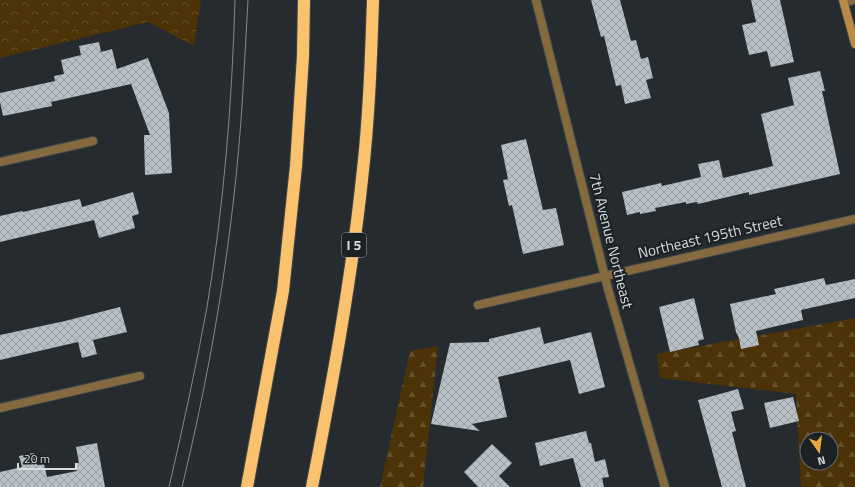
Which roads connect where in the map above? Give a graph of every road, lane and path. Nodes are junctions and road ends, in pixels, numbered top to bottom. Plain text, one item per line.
1 (304, 0) edge
2 (373, 0) edge
3 (536, 0) edge
4 (853, 0) edge
5 (844, 1) edge
6 (855, 44) edge
7 (93, 141) dead end
8 (0, 162) edge
9 (855, 219) edge
10 (605, 276) junction
11 (478, 305) dead end
12 (140, 376) dead end
13 (0, 408) edge
14 (247, 487) edge
15 (312, 487) edge
16 (663, 487) edge

1 - 14 highway
2 - 15 highway, I 5
3 - 10 street, 7th Avenue Northeast
4 - 5 street
5 - 6 street
7 - 8 street
9 - 10 street, Northeast 195th Street
10 - 11 street, Northeast 195th Street
10 - 16 street, 7th Avenue Northeast
12 - 13 street

